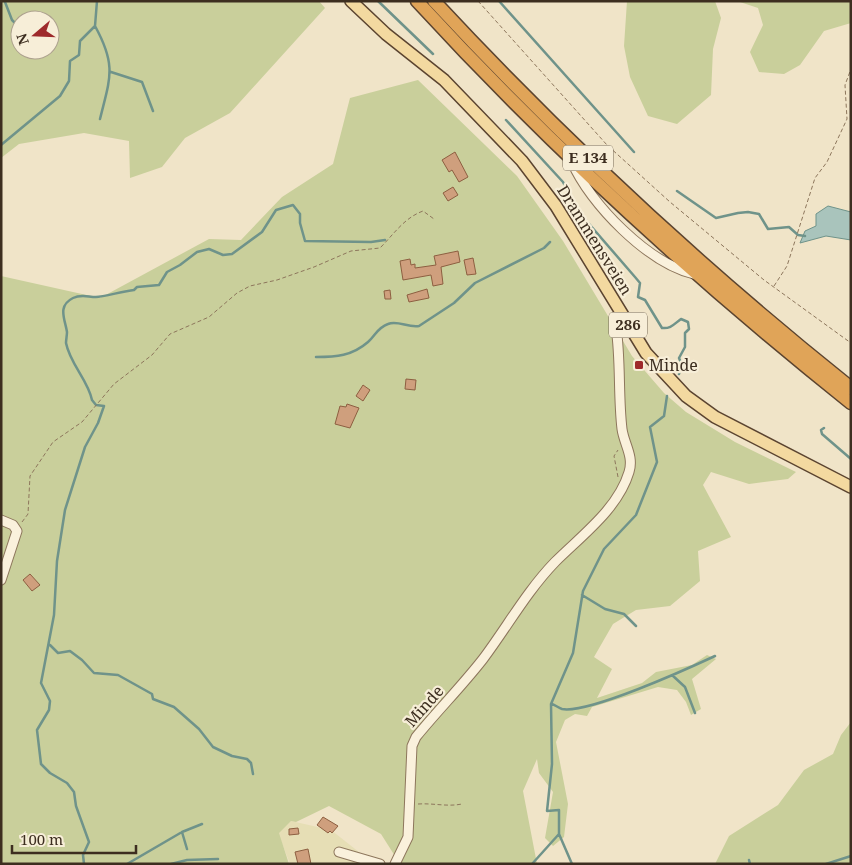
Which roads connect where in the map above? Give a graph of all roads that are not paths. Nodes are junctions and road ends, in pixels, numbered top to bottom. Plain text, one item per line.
1 (351, 1) edge
2 (418, 1) edge
3 (434, 1) edge
4 (570, 158) junction
5 (696, 274) junction
6 (621, 324) junction
7 (851, 388) edge
8 (851, 403) edge
9 (851, 488) edge
10 (1, 520) edge
11 (1, 580) edge
12 (339, 852) dead end
13 (380, 864) edge
14 (395, 864) edge

1 - 6 main road, Drammensveien / 286
2 - 4 highway, E 134
3 - 7 highway, E 134
4 - 5 highway, E 134
4 - 5 street
5 - 8 highway, E 134
6 - 9 main road, Drammensveien / 286
6 - 14 street, Minde
10 - 11 street
12 - 13 street

